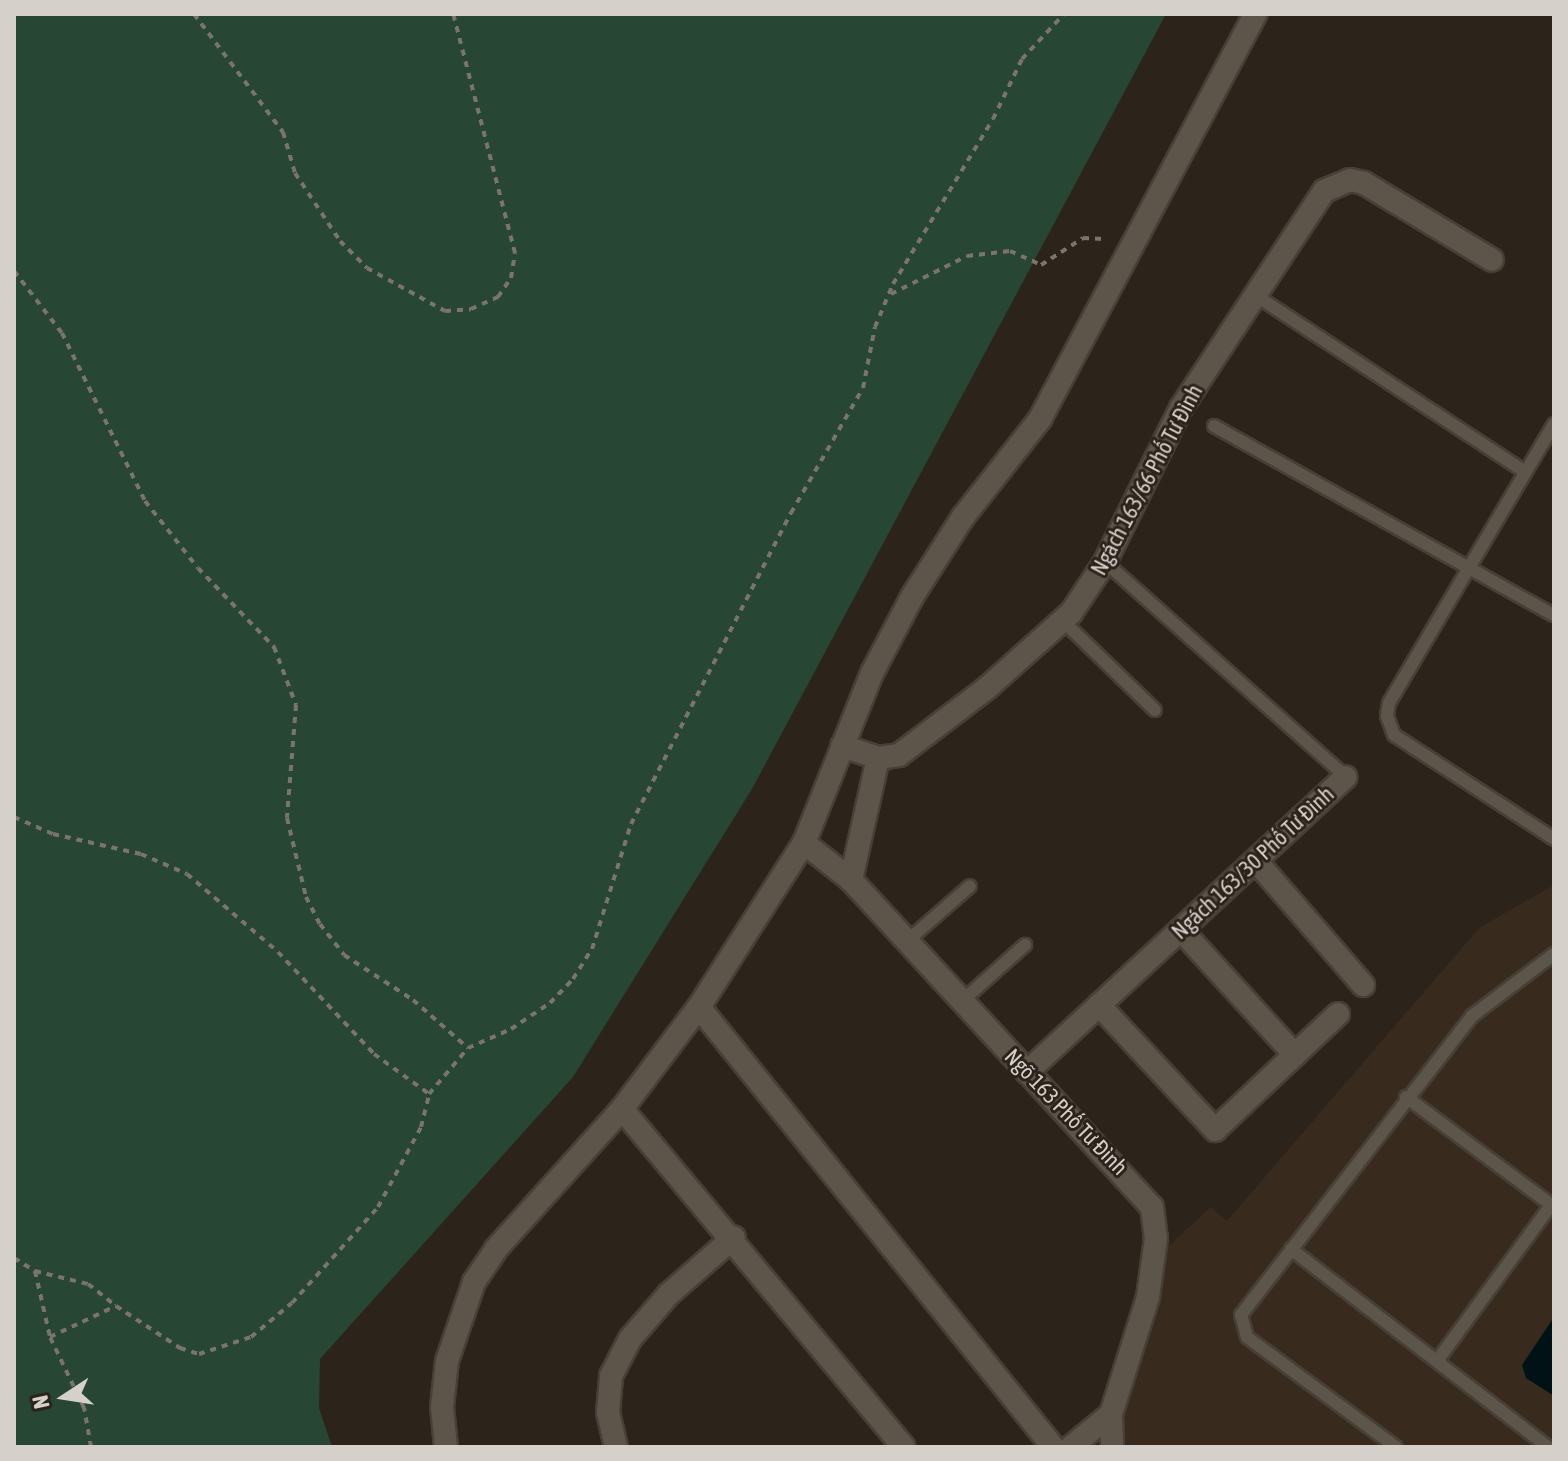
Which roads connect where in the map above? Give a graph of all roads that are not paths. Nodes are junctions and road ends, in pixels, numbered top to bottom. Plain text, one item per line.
1 (1255, 14) edge
2 (1492, 260) dead end
3 (1255, 295) junction
4 (1554, 424) edge
5 (1214, 426) dead end
6 (1525, 472) junction
7 (1105, 562) junction
8 (1471, 568) junction
9 (1554, 615) edge
10 (1063, 621) junction
11 (1155, 710) dead end
12 (842, 746) junction
13 (878, 758) junction
14 (1346, 777) joint
15 (1554, 839) edge
16 (804, 843) junction
17 (1256, 861) junction
18 (851, 880) junction
19 (970, 886) dead end
20 (1181, 930) junction
21 (905, 943) junction
22 (1025, 945) dead end
23 (1554, 954) edge
24 (1363, 985) dead end
25 (961, 1002) junction
26 (1099, 1005) junction
27 (699, 1007) junction
28 (1338, 1014) dead end
29 (1295, 1055) junction
30 (1027, 1072) junction
31 (1406, 1097) junction
32 (622, 1109) junction
33 (1552, 1206) edge
34 (734, 1237) junction
35 (1291, 1249) junction
36 (1437, 1361) junction
37 (1111, 1414) junction
38 (1388, 1445) edge
39 (446, 1447) edge
40 (616, 1447) edge
41 (904, 1447) edge
42 (1053, 1447) edge
43 (1071, 1447) edge
44 (1112, 1447) edge
45 (1548, 1447) edge

1 - 12 street
2 - 3 street, Ngách 163/66 Phố Tư Đình
3 - 6 lane
3 - 7 street, Ngách 163/66 Phố Tư Đình
4 - 6 lane
5 - 8 lane
6 - 8 lane
7 - 10 street, Ngách 163/66 Phố Tư Đình
7 - 14 lane, Ngách 163/30 Phố Tư Đình
8 - 9 lane
8 - 15 lane
10 - 11 lane
10 - 13 street, Ngách 163/66 Phố Tư Đình
12 - 13 street
12 - 16 street
13 - 18 street
14 - 17 street, Ngách 163/30 Phố Tư Đình
16 - 18 street, Ngõ 163 Phố Tư Đình
16 - 27 street
17 - 20 street, Ngách 163/30 Phố Tư Đình
17 - 24 street
18 - 21 street, Ngõ 163 Phố Tư Đình
19 - 21 lane
20 - 26 street, Ngách 163/30 Phố Tư Đình
20 - 29 street
21 - 25 street, Ngõ 163 Phố Tư Đình
22 - 25 lane
23 - 31 lane
25 - 30 street, Ngõ 163 Phố Tư Đình
26 - 29 street
26 - 30 street, Ngách 163/30 Phố Tư Đình
27 - 32 street
27 - 42 street
28 - 29 street
30 - 37 street, Ngõ 163 Phố Tư Đình
31 - 33 lane
31 - 35 lane
32 - 34 street
32 - 39 street
33 - 36 lane
34 - 40 street
34 - 41 street
35 - 36 lane
35 - 38 lane
36 - 45 lane
37 - 43 street
37 - 44 street, Ngõ 163 Phố Tư Đình

